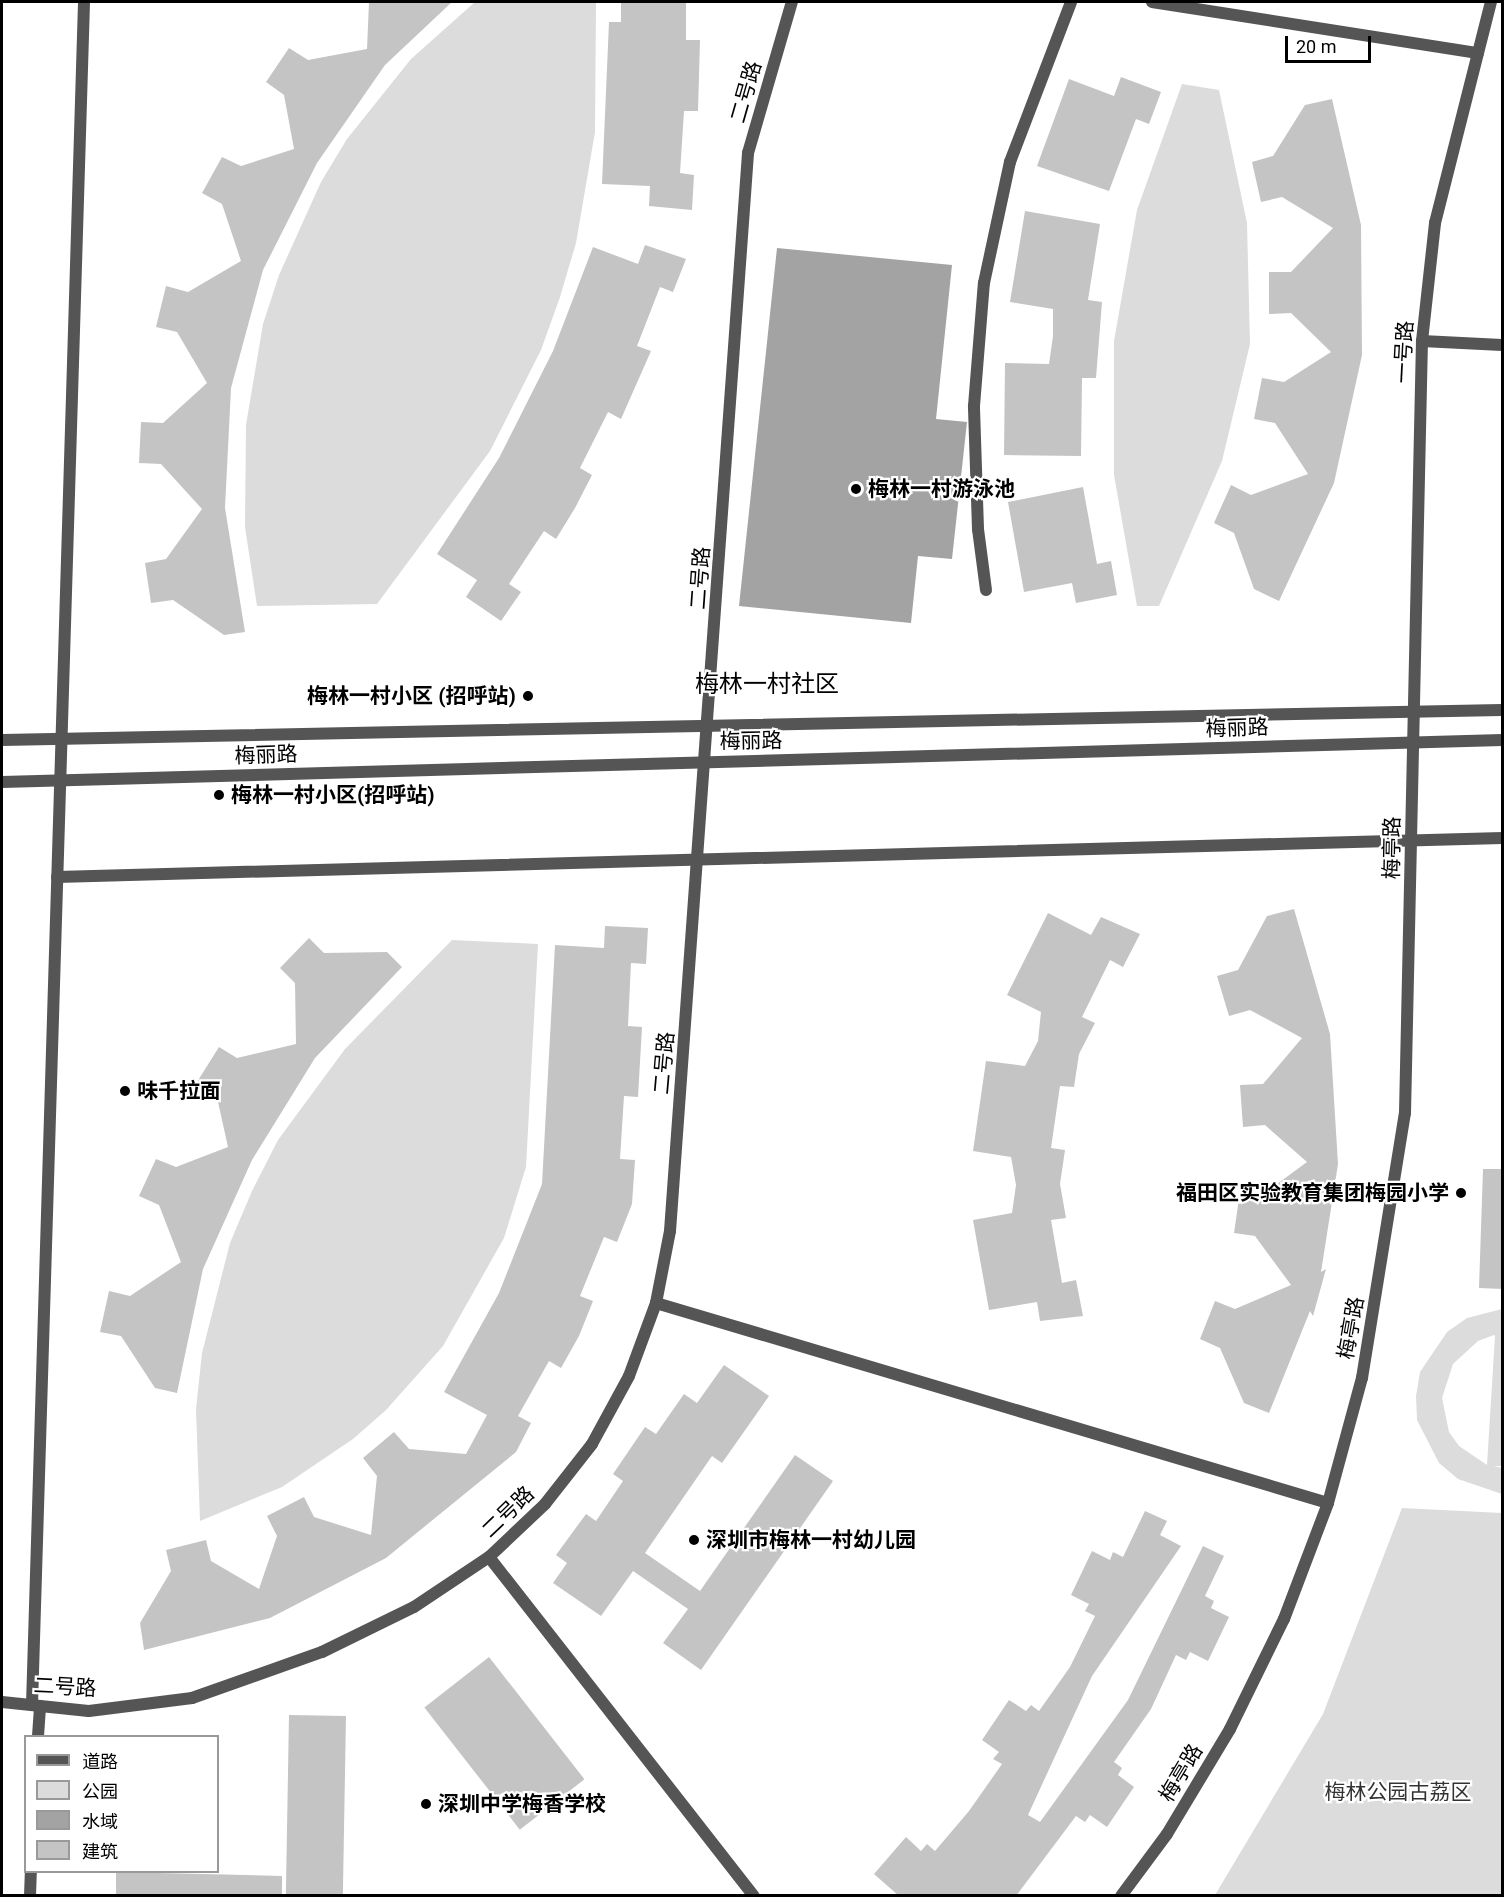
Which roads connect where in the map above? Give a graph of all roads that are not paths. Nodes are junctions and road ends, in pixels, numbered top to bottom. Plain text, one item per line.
1 (84, 2) edge
2 (792, 2) edge
3 (1071, 2) edge
4 (1152, 2) edge
5 (1491, 2) edge
6 (1478, 53) junction
7 (1422, 341) junction
8 (1503, 345) edge
9 (986, 590) dead end
10 (1503, 710) edge
11 (1415, 712) junction
12 (710, 726) junction
13 (62, 738) junction
14 (2, 740) edge
15 (1503, 740) edge
16 (1414, 743) junction
17 (707, 762) junction
18 (60, 780) junction
19 (2, 782) edge
20 (1503, 838) edge
21 (1412, 840) junction
22 (700, 860) junction
23 (57, 876) junction
24 (656, 1304) junction
25 (1328, 1503) junction
26 (489, 1557) junction
27 (2, 1702) edge
28 (36, 1706) junction
29 (38, 1735) edge
30 (31, 1873) edge
31 (30, 1896) edge
32 (754, 1896) edge
33 (1121, 1896) edge

1 - 13 street
2 - 12 street, 二号路
3 - 9 street
4 - 6 street
5 - 6 street, 一号路
6 - 7 street, 一号路
7 - 8 street
7 - 11 street, 一号路
10 - 11 street, 梅丽路
11 - 12 street, 梅丽路
11 - 16 street, 梅亭路
12 - 13 street, 梅丽路
12 - 17 street, 二号路
13 - 14 street, 梅丽路
13 - 18 street
15 - 16 street, 梅丽路
16 - 17 street, 梅丽路
16 - 21 street, 梅亭路
17 - 18 street, 梅丽路
17 - 22 street, 二号路
18 - 19 street, 梅丽路
18 - 23 street
20 - 21 street
21 - 22 street
21 - 25 street, 梅亭路
22 - 23 street
22 - 24 street, 二号路
23 - 28 street
24 - 25 street
24 - 26 street, 二号路
25 - 33 street, 梅亭路
26 - 28 street, 二号路
26 - 32 street
27 - 28 street, 二号路
28 - 29 street
30 - 31 street

